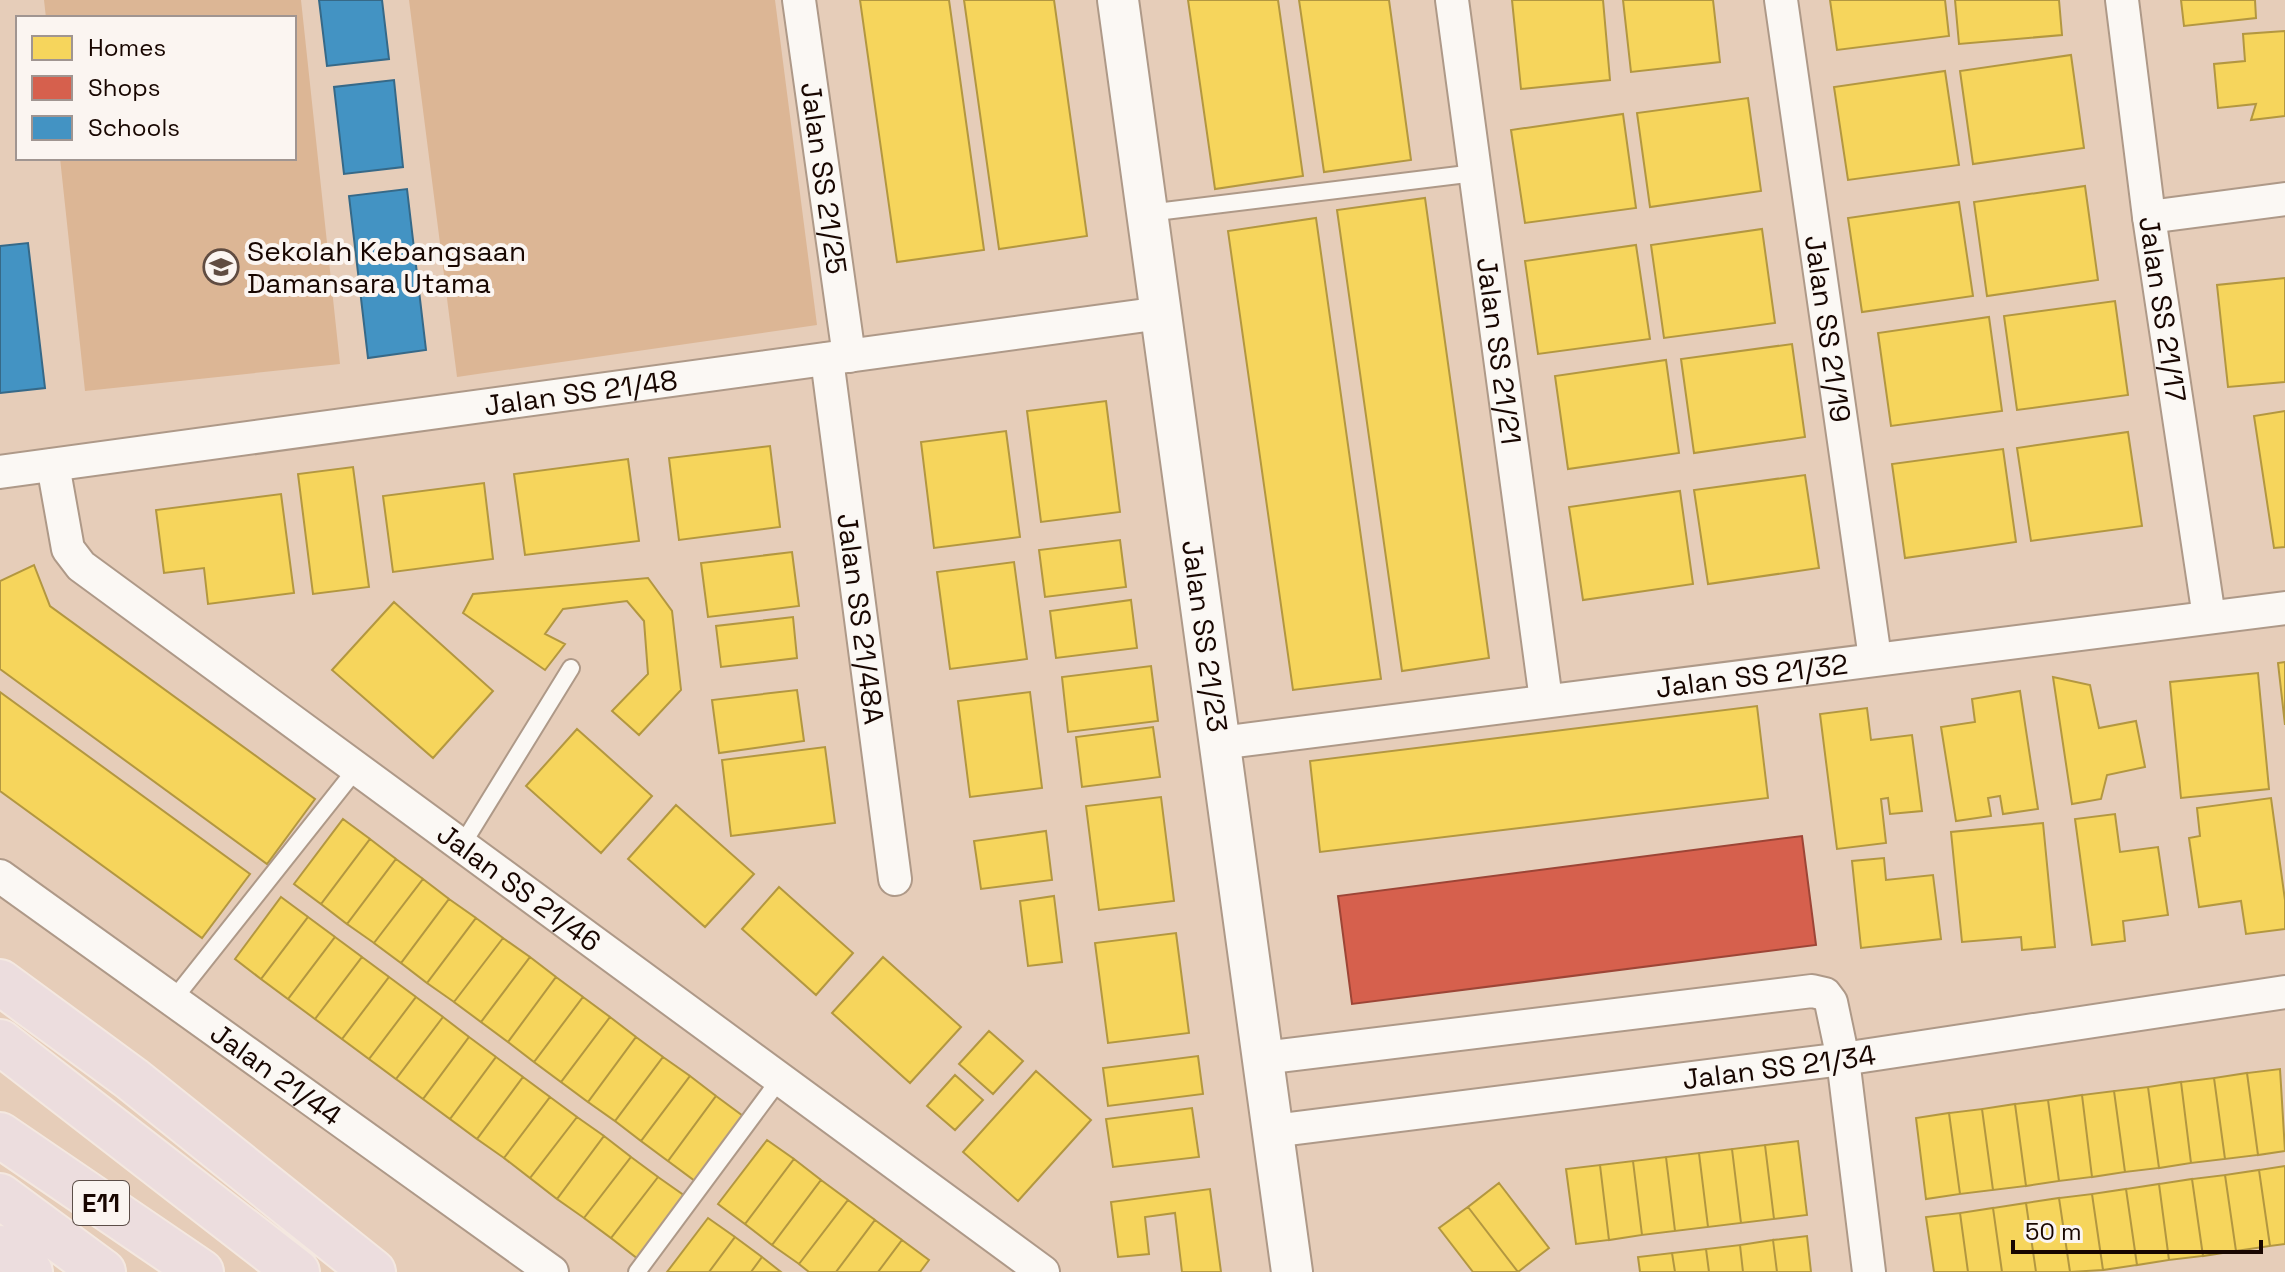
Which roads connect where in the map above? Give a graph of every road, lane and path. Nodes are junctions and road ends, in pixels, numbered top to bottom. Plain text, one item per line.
1 (799, 0) edge
2 (1118, 0) edge
3 (1452, 0) edge
4 (1781, 0) edge
5 (2122, 0) edge
6 (1475, 173) junction
7 (2285, 199) edge
8 (1148, 213) junction
9 (2149, 217) junction
10 (1161, 313) junction
11 (838, 358) junction
12 (53, 465) junction
13 (0, 472) edge
14 (2285, 608) edge
15 (2209, 617) junction
16 (1875, 658) junction
17 (571, 668) dead end
18 (1546, 700) junction
19 (1220, 743) junction
20 (357, 768) junction
21 (462, 845) junction
22 (0, 876) edge
23 (895, 879) dead end
24 (0, 982) edge
25 (2285, 992) edge
26 (173, 1000) junction
27 (0, 1042) edge
28 (1263, 1058) junction
29 (1843, 1059) junction
30 (780, 1079) junction
31 (1273, 1131) junction
32 (0, 1135) edge
33 (0, 1196) edge
34 (0, 1248) edge
35 (30, 1272) edge
36 (103, 1272) edge
37 (201, 1272) edge
38 (297, 1272) edge
39 (373, 1272) edge
40 (552, 1272) edge
41 (637, 1272) edge
42 (1043, 1272) edge
43 (1292, 1272) edge
44 (1869, 1272) edge

1 - 11 street, Jalan SS 21/25
2 - 8 street, Jalan SS 21/23
3 - 6 street, Jalan SS 21/21
4 - 16 street, Jalan SS 21/19
5 - 9 street, Jalan SS 21/17
6 - 8 lane
6 - 18 street, Jalan SS 21/21
7 - 9 street
8 - 10 street, Jalan SS 21/23
9 - 15 street, Jalan SS 21/17
10 - 11 street, Jalan SS 21/48
10 - 19 street, Jalan SS 21/23
11 - 12 street, Jalan SS 21/48
11 - 23 street, Jalan SS 21/48A
12 - 13 street, Jalan SS 21/48
12 - 20 street, Jalan SS 21/46
14 - 15 street, Jalan SS 21/32
15 - 16 street, Jalan SS 21/32
16 - 18 street, Jalan SS 21/32
17 - 21 lane
18 - 19 street, Jalan SS 21/32
19 - 28 street, Jalan SS 21/23
20 - 21 street, Jalan SS 21/46
20 - 26 lane
21 - 30 street, Jalan SS 21/46
22 - 26 street, Jalan 21/44
24 - 39 highway
25 - 29 street, Jalan SS 21/34
26 - 40 street, Jalan 21/44
27 - 38 highway
28 - 29 street
28 - 31 street, Jalan SS 21/23
29 - 31 street, Jalan SS 21/34
29 - 44 street
30 - 41 lane
30 - 42 street, Jalan SS 21/46
31 - 43 street, Jalan SS 21/23
32 - 37 highway, E11
33 - 36 highway, E11
34 - 35 highway

